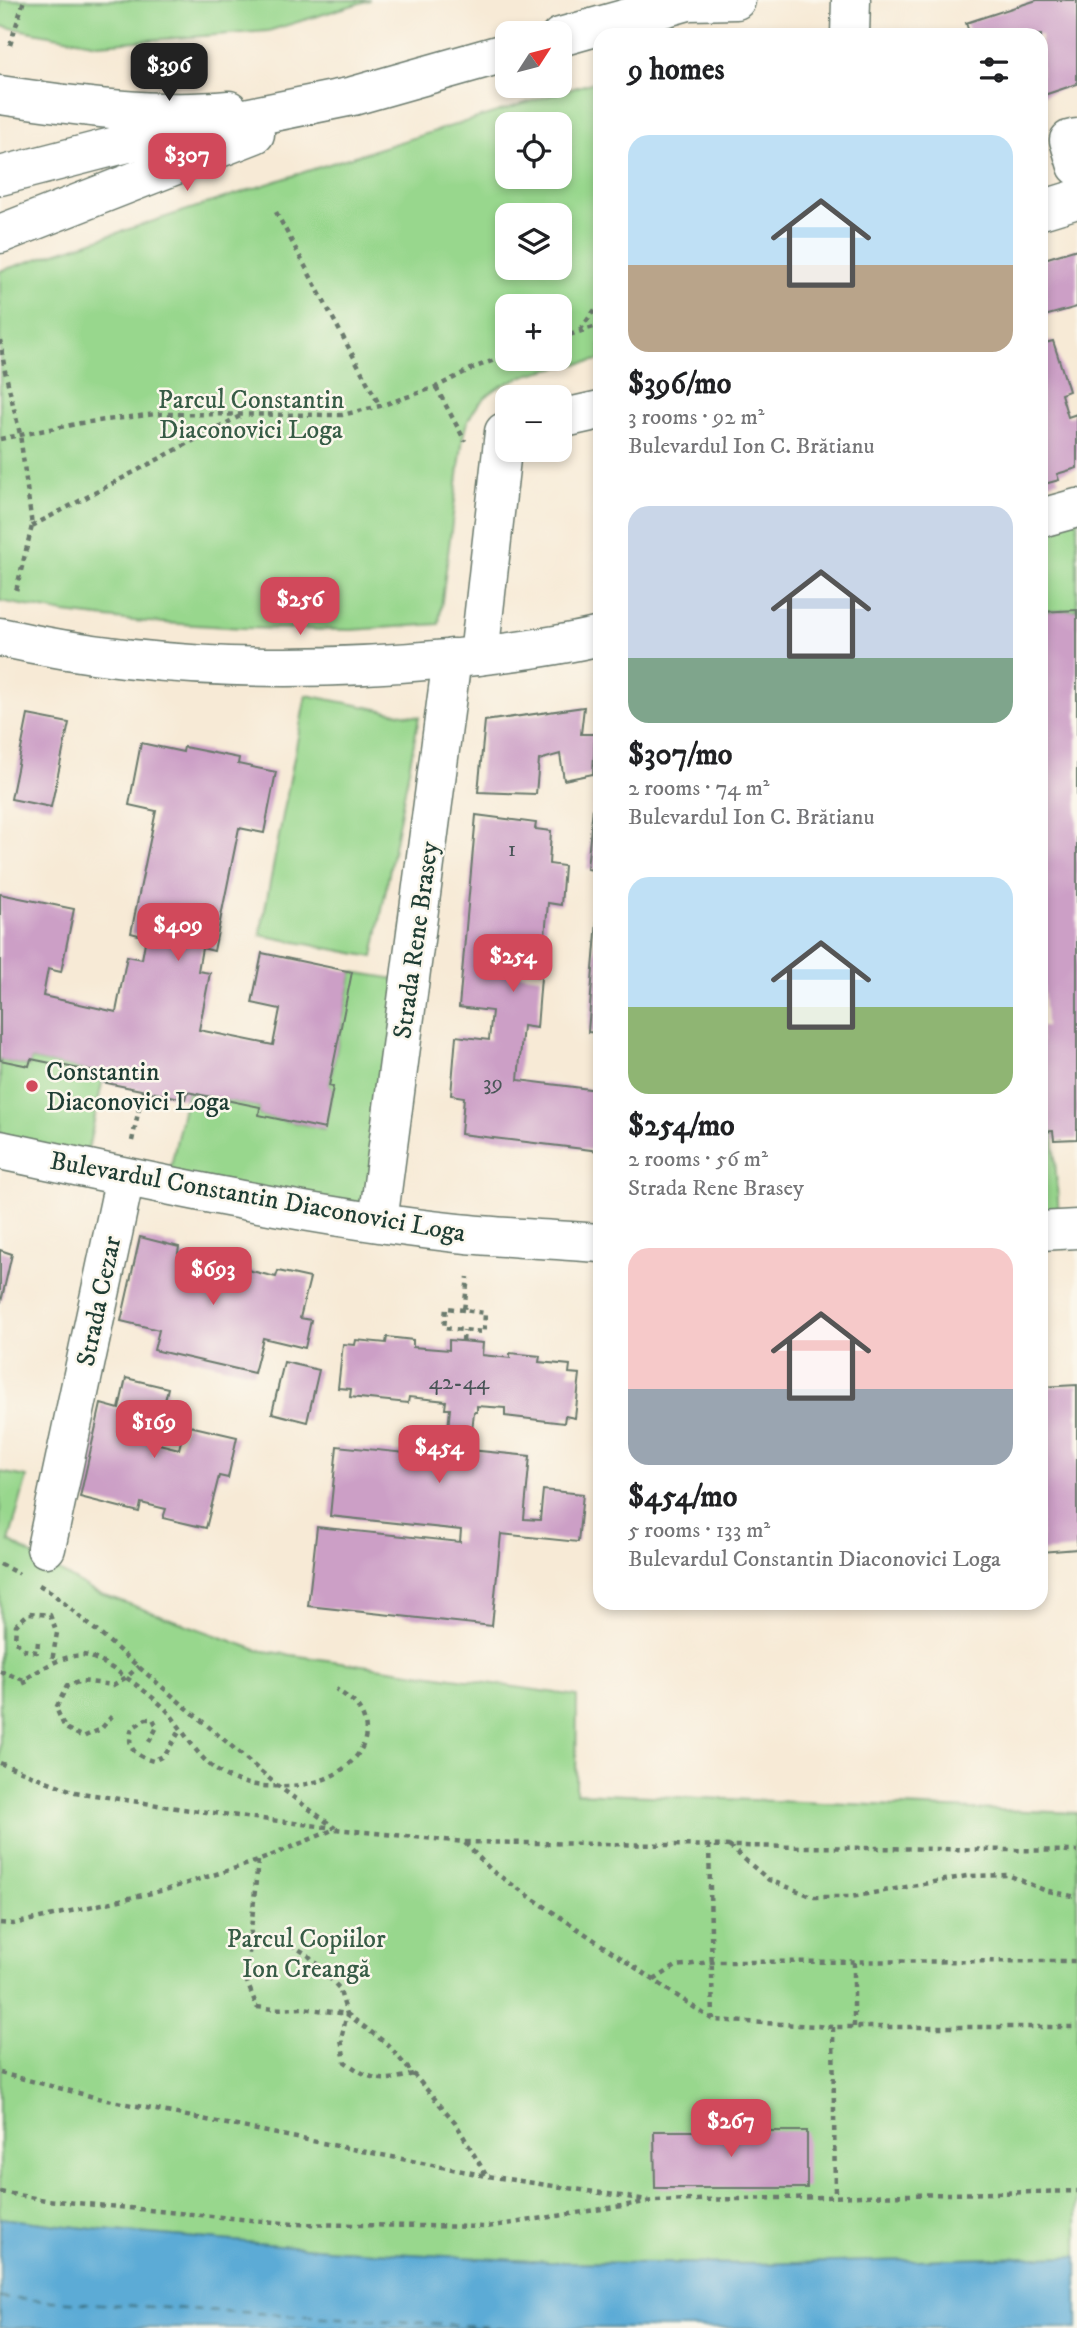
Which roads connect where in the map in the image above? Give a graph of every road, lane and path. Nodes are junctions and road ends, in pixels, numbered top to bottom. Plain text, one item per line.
1 (24, 0) edge
2 (736, 0) edge
3 (851, 0) edge
4 (689, 1) edge
5 (850, 28) edge
6 (572, 34) edge
7 (10, 45) dead end
8 (495, 56) edge
9 (0, 94) edge
10 (353, 96) junction
11 (1077, 138) edge
12 (1077, 166) edge
13 (0, 176) edge
14 (1077, 199) edge
15 (1048, 208) edge
16 (276, 212) dead end
17 (0, 234) edge
18 (593, 313) edge
19 (593, 327) edge
20 (579, 332) junction
21 (572, 334) edge
22 (0, 340) edge
23 (495, 360) edge
24 (380, 406) junction
25 (593, 412) edge
26 (242, 415) junction
27 (572, 416) edge
28 (20, 434) junction
29 (0, 439) edge
30 (499, 462) edge
31 (1077, 508) edge
32 (1048, 516) edge
33 (32, 526) junction
34 (16, 591) dead end
35 (593, 637) edge
36 (2, 643) edge
37 (466, 657) junction
38 (143, 1090) dead end
39 (0, 1150) edge
40 (124, 1177) junction
41 (378, 1222) junction
42 (1077, 1229) edge
43 (1048, 1231) edge
44 (593, 1243) edge
45 (468, 1277) dead end
46 (464, 1310) junction
47 (464, 1330) junction
48 (463, 1341) dead end
49 (0, 1564) edge
50 (35, 1570) junction
51 (38, 1642) dead end
52 (52, 1661) junction
53 (139, 1667) junction
54 (0, 1671) edge
55 (127, 1677) junction
56 (24, 1680) junction
57 (27, 1687) dead end
58 (336, 1689) dead end
59 (112, 1716) dead end
60 (181, 1729) junction
61 (149, 1742) dead end
62 (0, 1763) edge
63 (278, 1786) junction
64 (335, 1829) junction
65 (464, 1842) junction
66 (709, 1845) junction
67 (728, 1845) junction
68 (1077, 1852) edge
69 (258, 1861) junction
70 (1077, 1897) edge
71 (0, 1923) edge
72 (250, 1940) junction
73 (1077, 1961) edge
74 (711, 1962) junction
75 (854, 1962) junction
76 (654, 1980) junction
77 (347, 2014) junction
78 (713, 2020) junction
79 (833, 2027) junction
80 (854, 2027) junction
81 (1077, 2027) edge
82 (0, 2073) edge
83 (413, 2074) junction
84 (487, 2176) junction
85 (0, 2192) edge
86 (1077, 2192) edge
87 (835, 2196) junction
88 (653, 2201) junction

1 - 7 path
2 - 4 street
3 - 5 street
4 - 6 street
8 - 10 street
9 - 10 street
10 - 13 street
10 - 17 street
11 - 12 street
14 - 15 street
16 - 24 path
18 - 20 path
19 - 20 path
20 - 21 path
22 - 28 path
23 - 24 path
24 - 26 path
25 - 27 street
26 - 28 path
26 - 33 path
28 - 29 path
28 - 33 path
30 - 37 street, Strada Rene Brasey
31 - 32 street
33 - 34 path
35 - 37 street
36 - 37 street
37 - 41 street, Strada Rene Brasey
38 - 40 path
39 - 40 street, Bulevardul Constantin Diaconovici Loga
40 - 41 street, Bulevardul Constantin Diaconovici Loga
40 - 50 street, Strada Cezar
41 - 44 street, Bulevardul Constantin Diaconovici Loga
42 - 43 street
45 - 46 path
46 - 47 path
46 - 47 path
47 - 48 path
49 - 50 path
50 - 53 path
51 - 52 path
52 - 55 path
52 - 56 path
53 - 55 path
53 - 63 path
54 - 56 path
55 - 59 path
55 - 60 path
56 - 57 path
58 - 63 path
60 - 61 path
60 - 63 path
62 - 64 path
63 - 64 path
64 - 65 path
64 - 69 path
65 - 66 path
65 - 76 path
66 - 67 path
66 - 74 path
67 - 68 path
67 - 70 path
69 - 71 path
69 - 72 path
72 - 77 path
72 - 77 path
73 - 75 path
74 - 75 path
74 - 76 path
74 - 78 path
75 - 80 path
76 - 78 path
77 - 83 path
77 - 83 path
78 - 79 path
79 - 80 path
79 - 87 path
80 - 81 path
82 - 84 path
83 - 84 path
84 - 88 path
85 - 88 path
86 - 87 path
87 - 88 path

